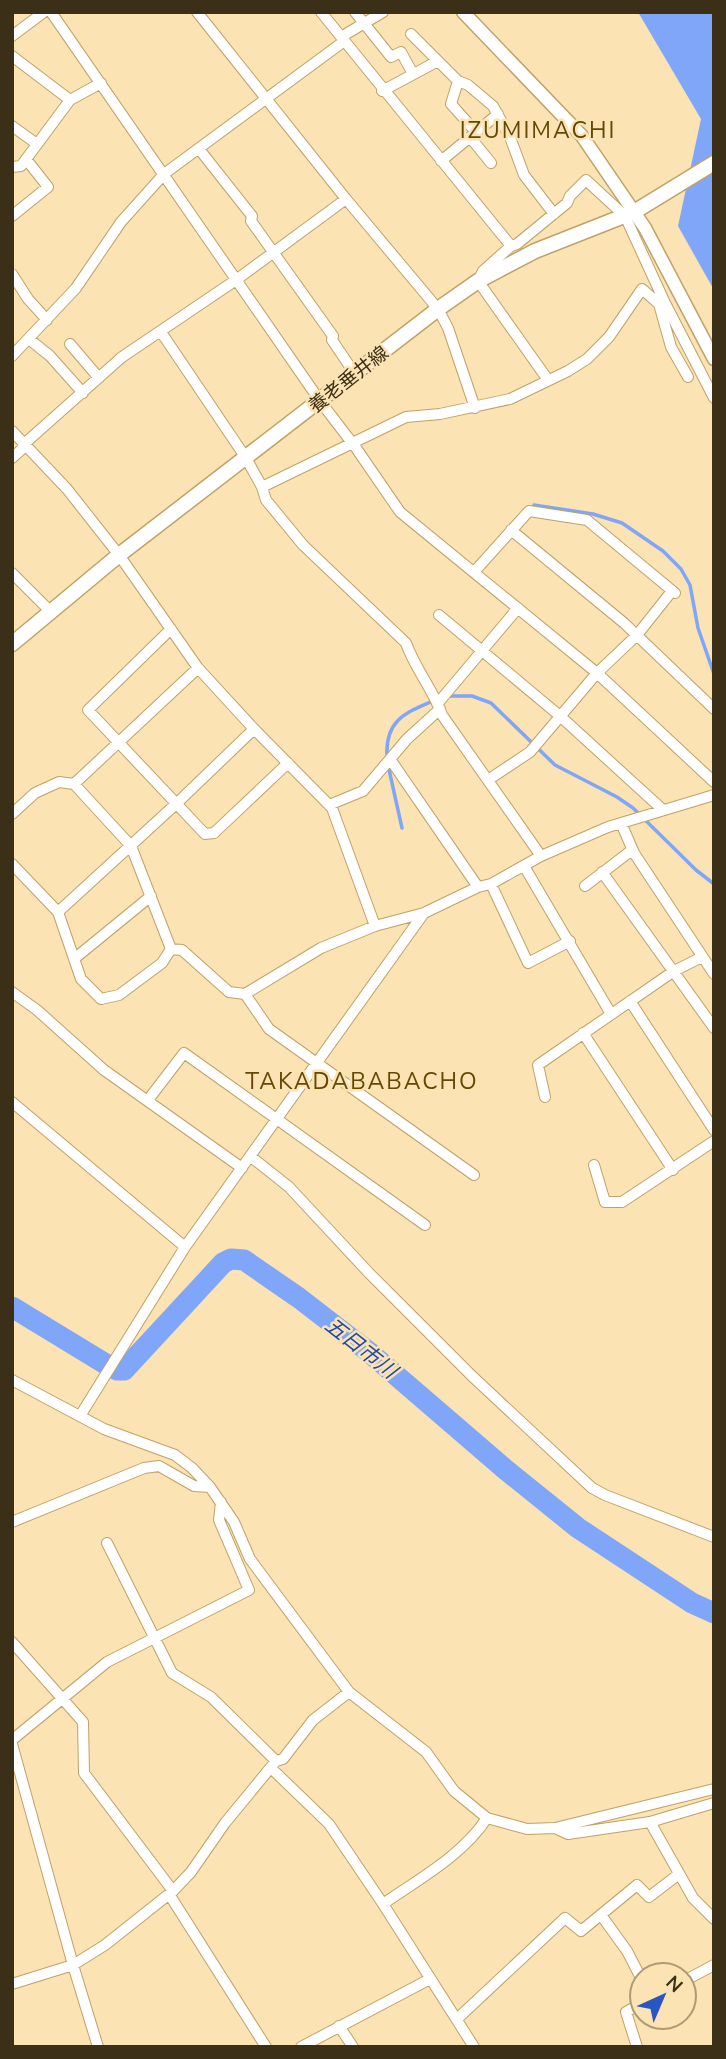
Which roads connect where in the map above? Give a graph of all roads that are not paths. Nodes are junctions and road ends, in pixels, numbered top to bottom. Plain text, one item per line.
1 (44, 12) edge
2 (51, 12) edge
3 (197, 12) edge
4 (321, 12) edge
5 (355, 12) edge
6 (383, 12) edge
7 (463, 12) edge
8 (363, 23) junction
9 (411, 34) dead end
10 (12, 36) edge
11 (342, 40) junction
12 (12, 56) edge
13 (438, 61) junction
14 (413, 74) junction
15 (458, 81) junction
16 (101, 83) junction
17 (382, 91) junction
18 (267, 98) junction
19 (70, 100) junction
20 (498, 114) junction
21 (12, 126) edge
22 (473, 135) junction
23 (37, 144) junction
24 (199, 149) junction
25 (26, 159) junction
26 (441, 161) junction
27 (491, 163) dead end
28 (714, 163) edge
29 (12, 167) edge
30 (164, 174) junction
31 (346, 199) junction
32 (554, 214) junction
33 (630, 214) junction
34 (12, 216) edge
35 (511, 246) junction
36 (274, 252) junction
37 (14, 280) edge
38 (236, 280) junction
39 (478, 281) junction
40 (662, 304) junction
41 (438, 309) junction
42 (47, 320) junction
43 (161, 332) junction
44 (29, 338) junction
45 (70, 344) dead end
46 (12, 356) edge
47 (714, 359) edge
48 (355, 374) junction
49 (688, 377) dead end
50 (99, 378) junction
51 (548, 380) junction
52 (83, 393) junction
53 (714, 398) edge
54 (320, 401) junction
55 (475, 408) junction
56 (12, 431) edge
57 (351, 442) junction
58 (24, 444) junction
59 (12, 458) edge
60 (246, 458) junction
61 (262, 487) junction
62 (511, 530) junction
63 (119, 555) junction
64 (474, 572) junction
65 (12, 573) edge
66 (519, 608) junction
67 (50, 611) junction
68 (439, 615) dead end
69 (171, 629) junction
70 (637, 635) junction
71 (12, 644) edge
72 (482, 651) junction
73 (198, 668) junction
74 (597, 673) junction
75 (439, 706) junction
76 (714, 709) edge
77 (560, 716) junction
78 (254, 729) junction
79 (117, 743) junction
80 (390, 759) junction
81 (288, 763) junction
82 (488, 780) junction
83 (714, 782) edge
84 (74, 784) junction
85 (714, 795) edge
86 (176, 804) junction
87 (329, 805) junction
88 (663, 810) junction
89 (12, 814) edge
90 (621, 823) junction
91 (131, 846) junction
92 (632, 850) junction
93 (541, 856) junction
94 (12, 864) edge
95 (524, 866) junction
96 (602, 873) junction
97 (491, 884) junction
98 (585, 886) dead end
99 (478, 887) junction
100 (151, 896) junction
101 (58, 912) junction
102 (424, 913) junction
103 (375, 926) junction
104 (570, 942) junction
105 (171, 949) junction
106 (702, 957) junction
107 (74, 959) junction
108 (674, 971) junction
109 (714, 974) edge
110 (12, 992) edge
111 (245, 994) junction
112 (630, 1001) junction
113 (611, 1014) junction
114 (714, 1028) edge
115 (583, 1033) junction
116 (317, 1061) junction
117 (545, 1097) dead end
118 (148, 1100) junction
119 (12, 1102) edge
120 (276, 1117) junction
121 (714, 1130) edge
122 (714, 1141) edge
123 (250, 1156) junction
124 (594, 1165) dead end
125 (242, 1168) junction
126 (673, 1170) junction
127 (474, 1175) dead end
128 (425, 1225) dead end
129 (185, 1247) junction
130 (12, 1380) edge
131 (80, 1416) junction
132 (210, 1487) junction
133 (221, 1501) junction
134 (12, 1522) edge
135 (714, 1537) edge
136 (107, 1543) dead end
137 (153, 1637) junction
138 (12, 1642) edge
139 (349, 1692) junction
140 (62, 1699) junction
141 (12, 1742) edge
142 (273, 1765) junction
143 (714, 1789) edge
144 (714, 1803) edge
145 (487, 1818) junction
146 (650, 1822) junction
147 (555, 1828) junction
148 (679, 1874) junction
149 (171, 1893) junction
150 (383, 1904) junction
151 (601, 1915) junction
152 (714, 1919) edge
153 (632, 1961) edge
154 (73, 1965) junction
155 (714, 1965) edge
156 (698, 1973) edge
157 (430, 1979) junction
158 (12, 1984) edge
159 (457, 2019) junction
160 (339, 2026) junction
161 (98, 2047) edge
162 (266, 2047) edge
163 (301, 2047) edge
164 (353, 2047) edge
165 (474, 2047) edge

1 - 10 street
2 - 16 street
3 - 18 street
4 - 11 street
5 - 8 street
6 - 8 street
7 - 33 street
8 - 11 street
8 - 14 street
9 - 13 street
11 - 17 street
11 - 18 street
12 - 19 street
13 - 14 street
13 - 15 street
14 - 17 street
15 - 20 street
15 - 22 street
16 - 19 street
16 - 30 street
17 - 26 street
18 - 24 street
18 - 31 street
19 - 23 street
20 - 22 street
20 - 32 street
21 - 23 street
22 - 26 street
22 - 27 street
23 - 25 street
24 - 30 street
24 - 36 street
25 - 29 street
25 - 34 street
26 - 35 street
28 - 33 main road, 養老垂井線
30 - 38 street
30 - 42 street
31 - 36 street
31 - 41 street
32 - 33 street
32 - 35 street
33 - 39 main road, 養老垂井線
33 - 40 street
33 - 47 street
35 - 39 street
36 - 38 street
36 - 48 street
37 - 42 street
38 - 43 street
38 - 54 street
39 - 41 main road, 養老垂井線
39 - 51 street
40 - 49 street
40 - 51 street
40 - 53 street
41 - 48 main road, 養老垂井線
41 - 55 street
42 - 44 street
43 - 50 street
43 - 60 street
44 - 46 street
44 - 52 street
45 - 50 street
48 - 54 main road, 養老垂井線
50 - 52 street
51 - 55 street
52 - 58 street
54 - 57 street
54 - 60 main road, 養老垂井線
55 - 57 street
56 - 58 street
57 - 61 street
57 - 64 street
58 - 59 street
58 - 63 street
60 - 61 street
60 - 63 main road, 養老垂井線
61 - 75 street
62 - 64 street
62 - 70 street
62 - 70 street
63 - 67 main road, 養老垂井線
63 - 69 street
64 - 66 street
65 - 67 street
66 - 72 street
66 - 74 street
67 - 71 main road, 養老垂井線
68 - 72 street
69 - 73 street
69 - 79 street
70 - 74 street
70 - 76 street
72 - 75 street
72 - 77 street
73 - 78 street
73 - 79 street
74 - 77 street
74 - 83 street
75 - 80 street
75 - 82 street
77 - 82 street
77 - 88 street
78 - 81 street
78 - 86 street
79 - 84 street
79 - 86 street
80 - 87 street
80 - 99 street
81 - 86 street
81 - 87 street
82 - 93 street
84 - 89 street
84 - 91 street
85 - 88 street
86 - 91 street
87 - 103 street
88 - 90 street
90 - 92 street
90 - 93 street
91 - 100 street
91 - 101 street
92 - 96 street
92 - 106 street
93 - 95 street
94 - 101 street
95 - 97 street
95 - 104 street
96 - 98 street
96 - 108 street
97 - 99 street
97 - 104 street
99 - 102 street
100 - 105 street
100 - 107 street
101 - 107 street
102 - 103 street
102 - 116 street
103 - 111 street
104 - 113 street
105 - 107 street
105 - 111 street
106 - 108 street
106 - 109 street
108 - 112 street
108 - 114 street
110 - 118 street
111 - 116 street
112 - 113 street
112 - 121 street
113 - 115 street
115 - 117 street
115 - 126 street
116 - 120 street
116 - 127 street
118 - 120 street
118 - 125 street
119 - 129 street
120 - 123 street
120 - 128 street
122 - 126 street
123 - 125 street
123 - 135 street
124 - 126 street
125 - 129 street
129 - 131 street
130 - 131 street
131 - 132 street
132 - 133 street
132 - 134 street
133 - 137 street
133 - 139 street
136 - 137 street
137 - 140 street
137 - 142 street
138 - 140 street
139 - 142 street
139 - 145 street
140 - 141 street
140 - 149 street
141 - 154 street
142 - 149 street
142 - 150 street
143 - 147 street
144 - 146 street
145 - 147 street
145 - 150 street
146 - 147 street
146 - 148 street
148 - 151 street
148 - 152 street
149 - 154 street
149 - 162 street
150 - 157 street
151 - 153 street
151 - 159 street
154 - 158 street
154 - 161 street
155 - 156 street
157 - 159 street
157 - 160 street
159 - 165 street
160 - 163 street
160 - 164 street

